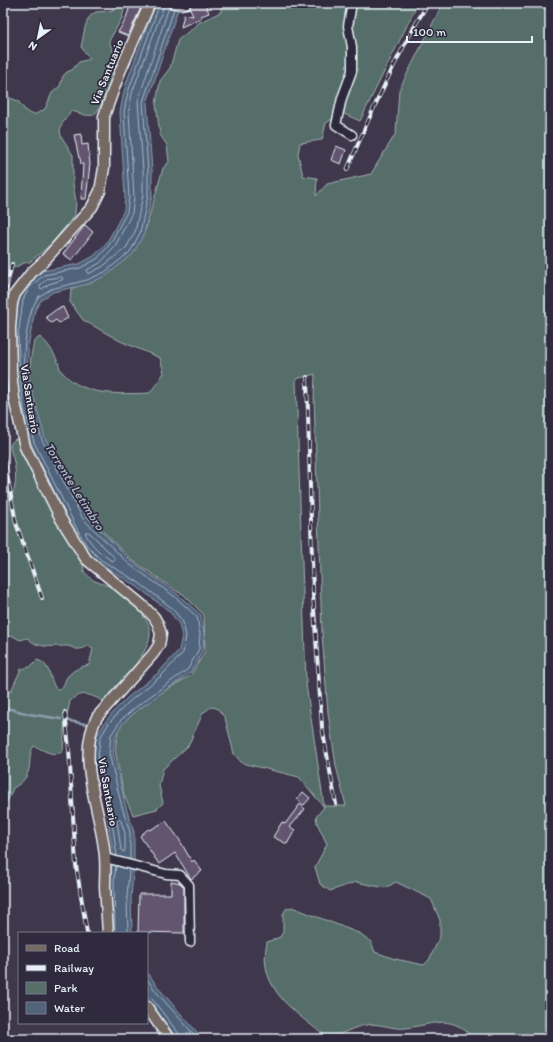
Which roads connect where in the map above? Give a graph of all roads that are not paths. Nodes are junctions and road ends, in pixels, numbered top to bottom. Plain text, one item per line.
1 (150, 3) edge
2 (352, 3) edge
3 (352, 135) dead end
4 (106, 858) junction
5 (108, 932) edge
6 (190, 942) dead end
7 (148, 1008) edge
8 (169, 1039) edge

1 - 4 main road, Via Santuario
2 - 3 street
4 - 5 main road, Via Santuario
4 - 6 street
7 - 8 main road

